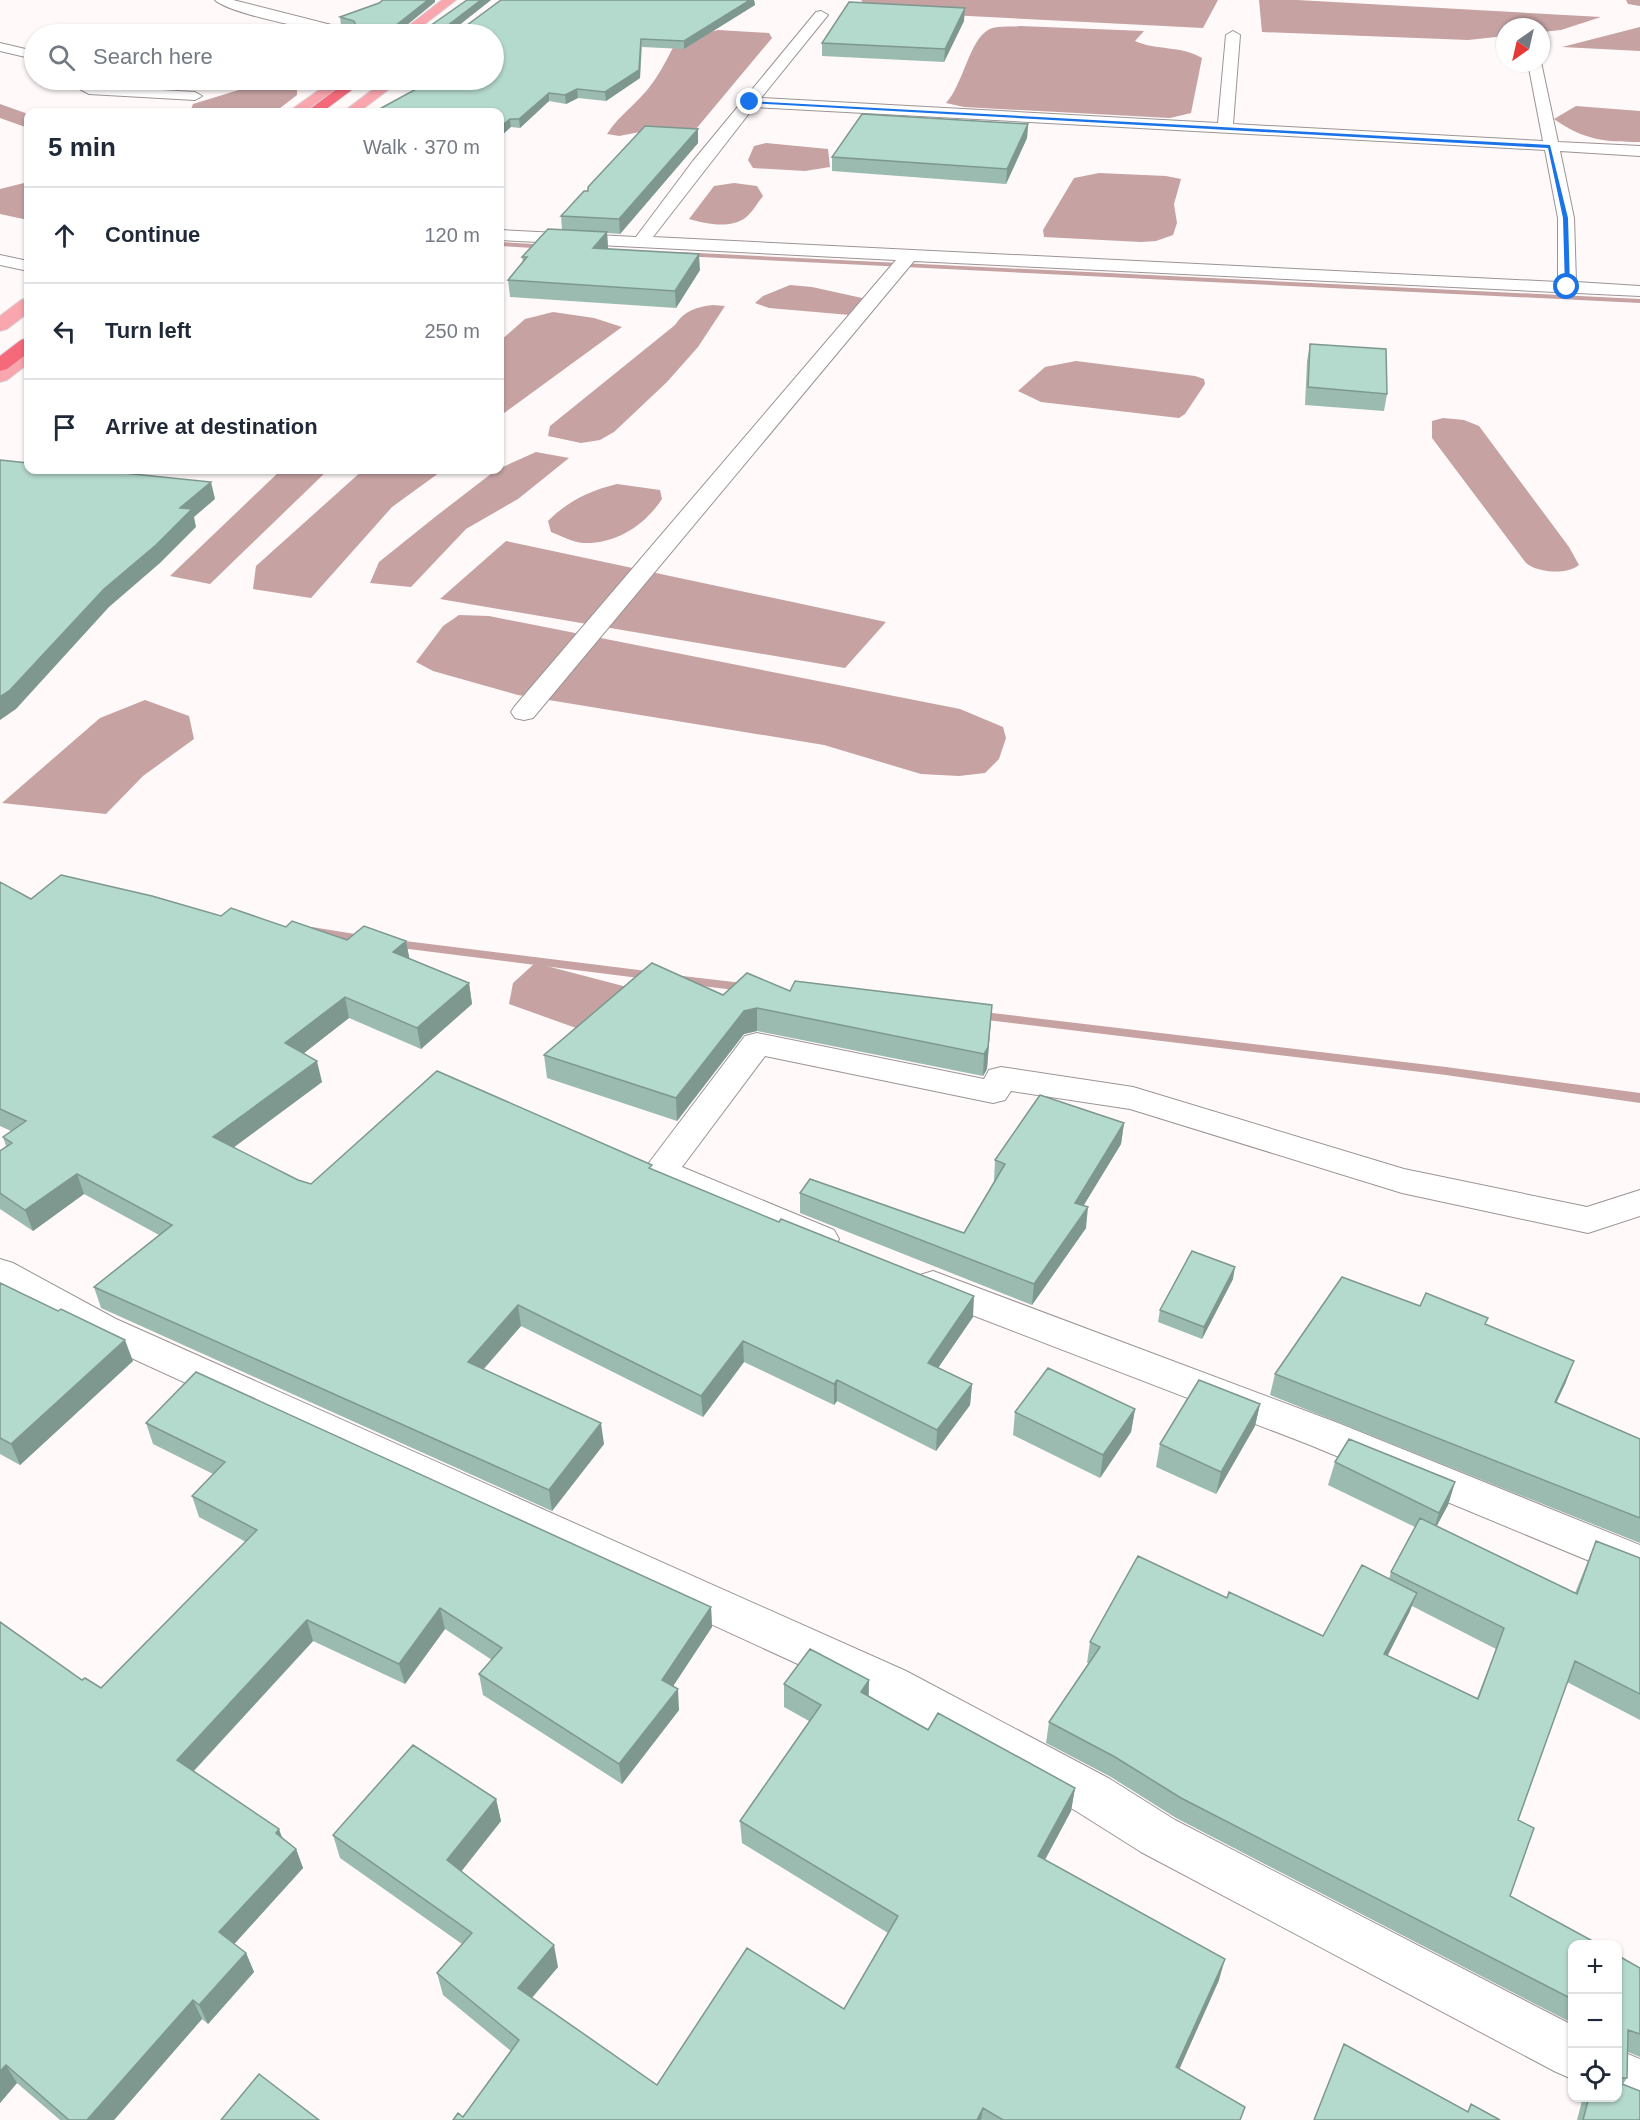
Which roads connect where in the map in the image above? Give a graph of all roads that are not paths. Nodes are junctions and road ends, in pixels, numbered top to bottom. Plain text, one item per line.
1 (221, 0) edge
2 (450, 0) edge
3 (468, 0) edge
4 (821, 15) dead end
5 (308, 24) edge
6 (418, 24) edge
7 (434, 24) edge
8 (1233, 34) dead end
9 (0, 47) edge
10 (24, 52) edge
11 (1537, 72) edge
12 (89, 90) edge
13 (327, 90) edge
14 (344, 90) edge
15 (369, 90) edge
16 (380, 90) edge
17 (195, 96) dead end
18 (750, 102) junction
19 (301, 108) edge
20 (319, 108) edge
21 (344, 108) edge
22 (356, 108) edge
23 (1225, 127) junction
24 (1550, 147) junction
25 (1640, 151) edge
26 (504, 235) edge
27 (641, 243) junction
28 (909, 256) junction
29 (0, 260) edge
30 (24, 265) edge
31 (1567, 287) junction
32 (1640, 291) edge
33 (24, 307) edge
34 (24, 323) edge
35 (0, 325) edge
36 (0, 341) edge
37 (24, 347) edge
38 (24, 358) edge
39 (0, 365) edge
40 (0, 376) edge
41 (524, 712) dead end
42 (1640, 1203) edge
43 (848, 1250) edge
44 (0, 1273) edge
45 (903, 1273) edge
46 (1640, 1564) edge
47 (1568, 2051) edge
48 (1622, 2079) edge
49 (1640, 2088) edge

1 - 5 street
2 - 6 main road
3 - 7 highway
4 - 18 street
8 - 23 street
9 - 10 street
11 - 24 street
12 - 17 street
13 - 19 main road
14 - 20 highway
15 - 21 highway
16 - 22 main road
18 - 23 street
18 - 27 street
23 - 24 street
24 - 25 street
24 - 31 street
26 - 27 street
27 - 28 street
28 - 31 street
28 - 41 street
29 - 30 street
31 - 32 street
33 - 35 main road
34 - 36 highway
37 - 39 highway
38 - 40 main road
42 - 43 street
44 - 47 street
45 - 46 street
48 - 49 street

